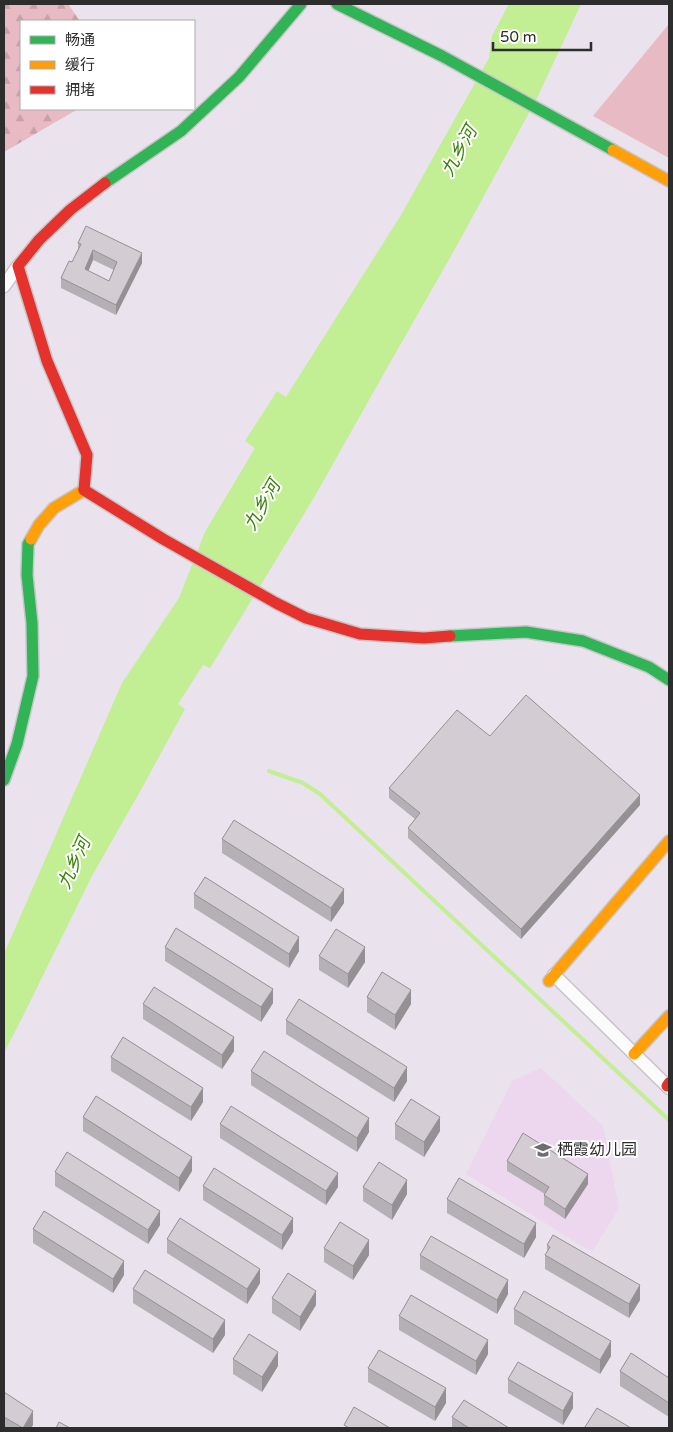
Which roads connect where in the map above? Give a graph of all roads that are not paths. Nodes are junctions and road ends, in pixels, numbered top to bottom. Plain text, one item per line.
1 (301, 4) edge
2 (336, 4) edge
3 (669, 181) edge
4 (18, 266) junction
5 (4, 286) edge
6 (84, 490) junction
7 (669, 680) edge
8 (4, 780) edge
9 (669, 841) edge
10 (551, 978) joint
11 (669, 1016) edge
12 (634, 1054) junction
13 (669, 1086) edge

1 - 4 street
2 - 3 street
4 - 5 street
4 - 6 street
6 - 7 street
6 - 8 street
9 - 10 street
10 - 12 street
11 - 12 street
12 - 13 street

